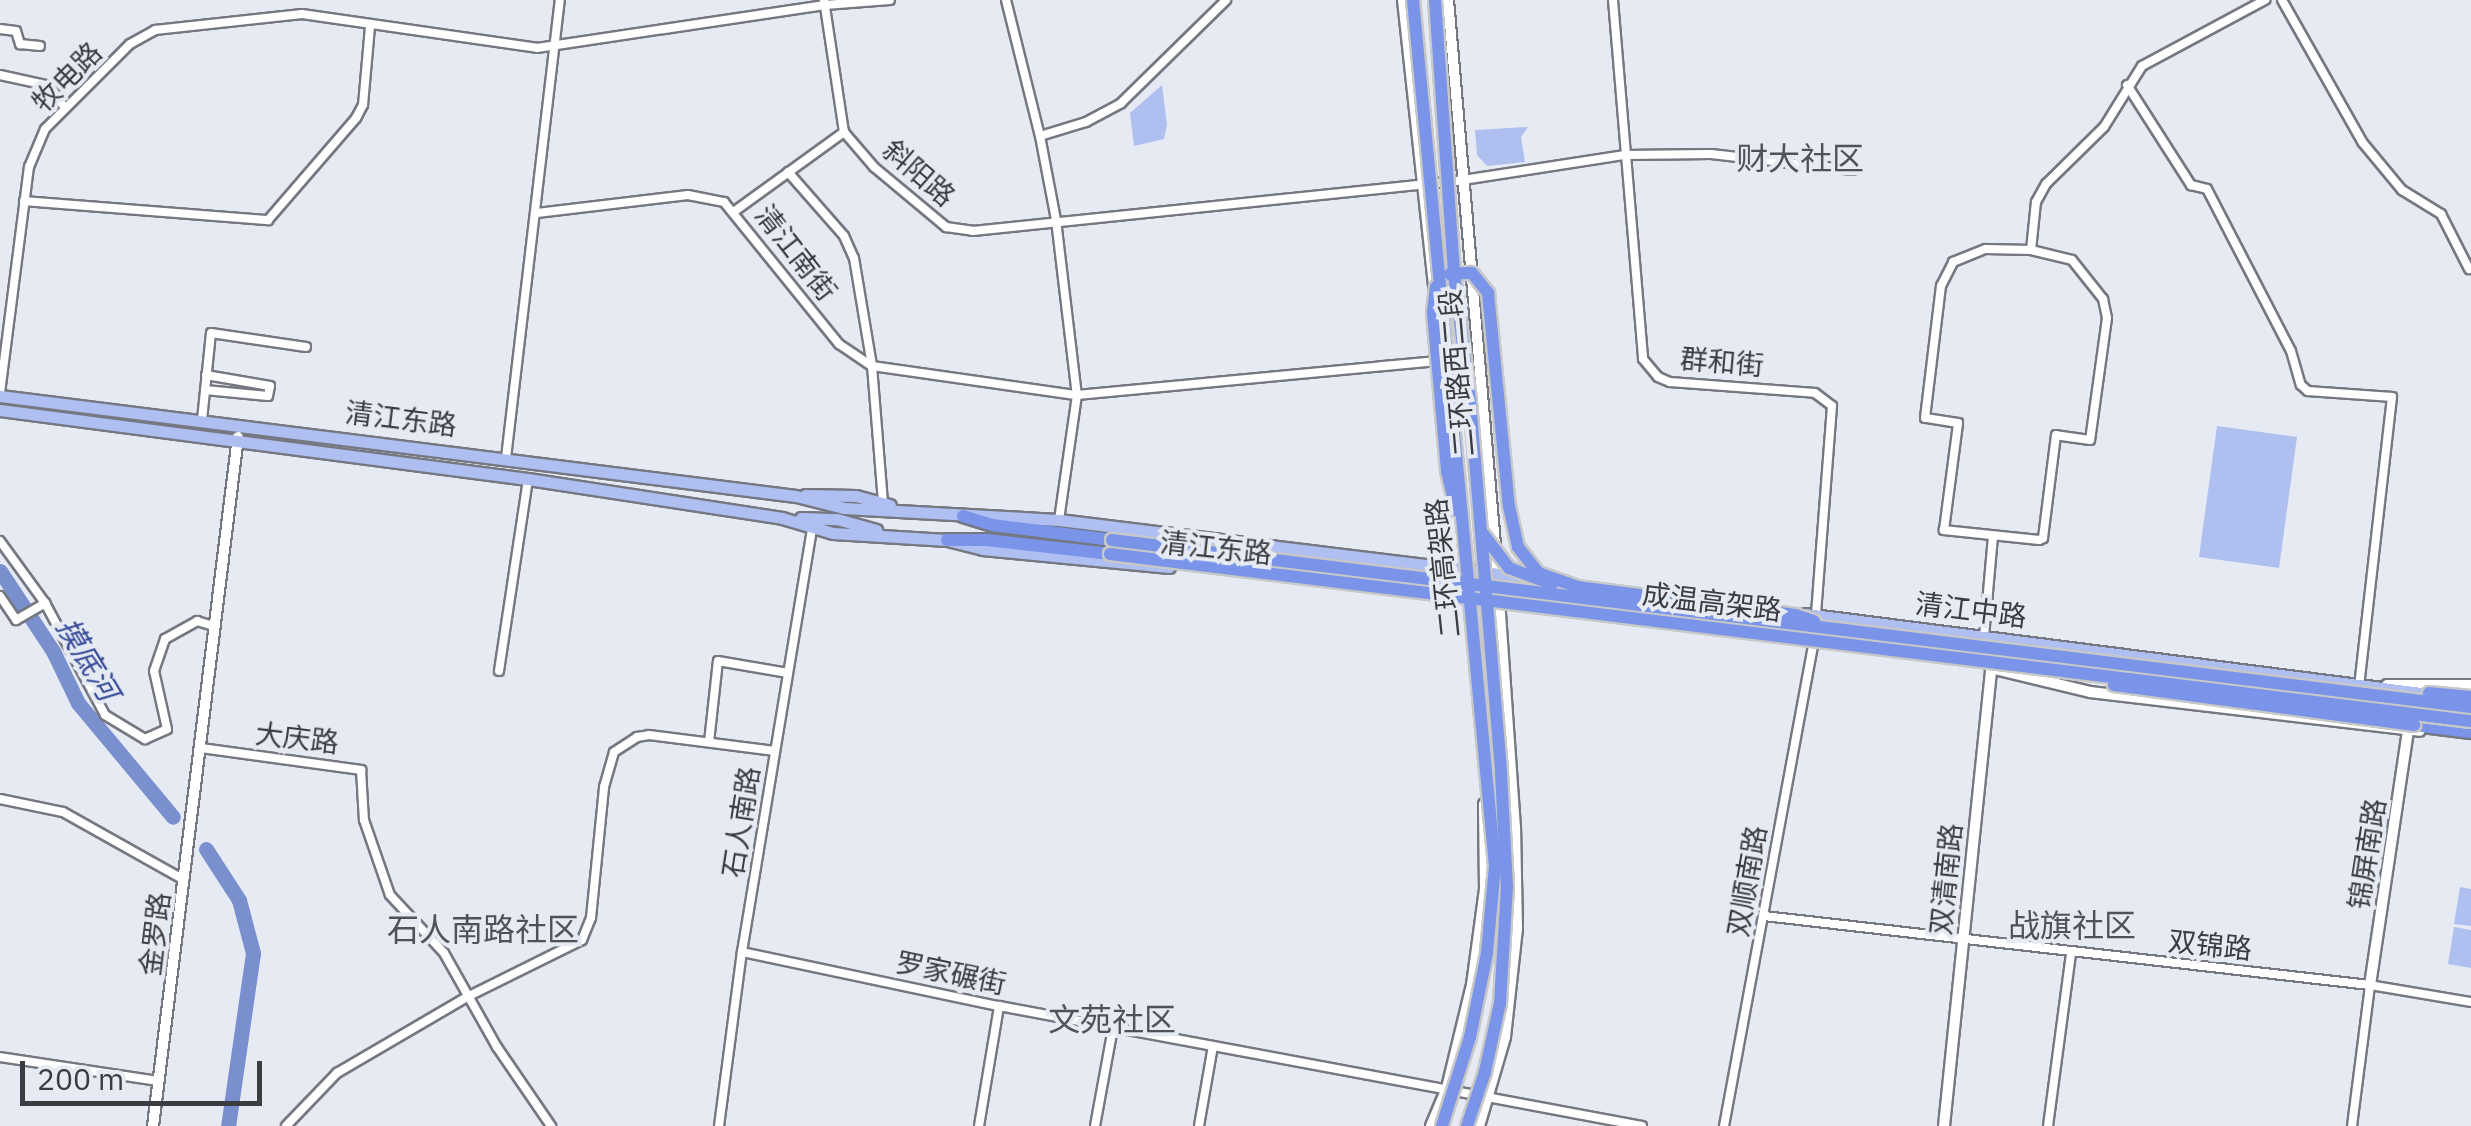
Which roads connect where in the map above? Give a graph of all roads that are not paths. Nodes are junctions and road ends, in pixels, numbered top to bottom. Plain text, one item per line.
1 (560, 0) edge
2 (890, 0) edge
3 (1006, 0) edge
4 (1226, 0) edge
5 (1403, 0) edge
6 (1412, 0) edge
7 (1436, 0) edge
8 (1448, 0) edge
9 (1613, 0) edge
10 (2265, 0) edge
11 (2282, 0) edge
12 (825, 2) edge
13 (370, 27) junction
14 (0, 29) edge
15 (556, 45) junction
16 (40, 46) dead end
17 (0, 76) edge
18 (2128, 85) junction
19 (65, 108) junction
20 (844, 132) junction
21 (1040, 136) junction
22 (1624, 155) junction
23 (1852, 170) dead end
24 (788, 172) junction
25 (1463, 180) junction
26 (1420, 184) junction
27 (24, 201) junction
28 (735, 211) junction
29 (536, 213) junction
30 (1056, 220) junction
31 (2031, 250) junction
32 (2468, 269) dead end
33 (306, 346) dead end
34 (1444, 361) junction
35 (872, 366) junction
36 (206, 375) junction
37 (205, 390) junction
38 (0, 395) edge
39 (1076, 395) junction
40 (0, 410) edge
41 (202, 420) junction
42 (240, 424) junction
43 (238, 440) junction
44 (506, 458) junction
45 (528, 479) junction
46 (796, 496) junction
47 (884, 502) junction
48 (903, 509) junction
49 (963, 516) junction
50 (782, 518) junction
51 (1059, 520) junction
52 (812, 527) junction
53 (1481, 530) junction
54 (900, 536) junction
55 (1994, 538) junction
56 (947, 540) junction
57 (0, 541) edge
58 (1111, 547) junction
59 (1467, 569) junction
60 (1497, 574) junction
61 (1581, 588) junction
62 (0, 596) edge
63 (1468, 601) junction
64 (1500, 604) junction
65 (40, 605) junction
66 (1816, 616) junction
67 (213, 626) junction
68 (1840, 630) junction
69 (1984, 637) junction
70 (1812, 644) junction
71 (1991, 668) junction
72 (2028, 668) junction
73 (499, 671) dead end
74 (788, 674) junction
75 (2471, 685) edge
76 (2359, 687) junction
77 (2471, 701) edge
78 (2471, 721) edge
79 (2411, 728) junction
80 (2471, 732) edge
81 (709, 742) junction
82 (200, 748) junction
83 (775, 751) junction
84 (0, 799) edge
85 (184, 880) junction
86 (1764, 916) junction
87 (1962, 940) junction
88 (742, 952) junction
89 (2072, 953) junction
90 (2370, 984) junction
91 (466, 997) junction
92 (2471, 1002) edge
93 (999, 1006) junction
94 (1113, 1028) junction
95 (1214, 1046) junction
96 (0, 1057) edge
97 (159, 1081) junction
98 (1447, 1088) junction
99 (1491, 1099) junction
100 (153, 1126) edge
101 (286, 1126) edge
102 (551, 1126) edge
103 (720, 1126) edge
104 (980, 1126) edge
105 (1095, 1126) edge
106 (1200, 1126) edge
107 (1431, 1126) edge
108 (1442, 1126) edge
109 (1467, 1126) edge
110 (1479, 1126) edge
111 (1642, 1126) edge
112 (1724, 1126) edge
113 (1944, 1126) edge
114 (2048, 1126) edge
115 (2352, 1126) edge

1 - 15 street
2 - 12 street, 牧电路
3 - 21 street
4 - 21 street
5 - 26 main road, 二环路西二段
6 - 59 highway, 二环高架路, bridge
7 - 53 highway, 二环高架路, bridge
8 - 25 main road, 二环路西二段
9 - 22 street, 群和街
10 - 18 street
11 - 32 street
12 - 15 street, 牧电路
12 - 20 street
13 - 15 street, 牧电路
13 - 19 street, 牧电路
13 - 27 street
14 - 16 street
15 - 29 street
17 - 19 street
18 - 31 street
18 - 76 street
19 - 27 street, 牧电路
20 - 24 street
20 - 30 street, 斜阳路
21 - 30 street
22 - 23 street, 斜阳路
22 - 25 street, 斜阳路
22 - 66 street, 群和街
24 - 28 street
24 - 35 street
25 - 26 street, 斜阳路
25 - 60 main road, 二环路西二段
26 - 30 street, 斜阳路
26 - 34 main road, 二环路西二段
27 - 38 street, 牧电路
28 - 29 street, 清江南街
28 - 35 street, 清江南街
29 - 44 street
30 - 39 street
31 - 55 street
31 - 55 street
33 - 36 street
34 - 39 street
34 - 59 main road, 二环路西二段
35 - 39 street
35 - 47 street
36 - 37 street
36 - 37 street
37 - 41 street
38 - 41 main road, 清江东路
39 - 51 street
40 - 43 main road, 清江东路
41 - 42 main road, 清江东路
42 - 43 main road
42 - 44 main road, 清江东路
43 - 45 main road, 清江东路
43 - 67 main road
44 - 46 main road, 清江东路
45 - 50 main road, 清江东路
45 - 73 street
46 - 47 main road, 清江东路
46 - 48 main road, 清江东路
47 - 48 main road, 清江东路
48 - 49 main road, 清江东路
49 - 51 main road, 清江东路
49 - 58 highway, 成温高架路
50 - 52 main road, 清江东路
50 - 54 main road, 清江东路
51 - 59 main road, 清江东路
52 - 54 main road, 清江东路
52 - 74 street, 石人南路
53 - 61 highway, bridge
53 - 109 highway, 二环高架路, bridge
54 - 56 main road, 清江东路
55 - 69 street
56 - 58 highway, 成温高架路
56 - 63 main road, 清江东路
57 - 65 street
58 - 68 highway, 成温高架路, bridge
58 - 72 highway, 成温高架路, bridge
59 - 60 main road, 清江中路
59 - 61 highway, bridge
59 - 63 main road, 二环路西二段
59 - 108 highway, 二环高架路, bridge
60 - 64 main road, 二环路西二段
60 - 66 main road, 清江中路
61 - 68 highway, bridge
62 - 65 street
63 - 64 main road, 清江中路
63 - 98 main road, 二环路西二段
64 - 70 main road, 清江中路
64 - 99 main road, 二环路西二段
65 - 67 street
66 - 69 main road, 清江中路
67 - 82 main road
68 - 76 highway, 成温高架路, bridge
69 - 71 main road, 双清南路
69 - 76 main road, 清江中路
70 - 71 main road, 清江中路
70 - 86 street, 双顺南路
71 - 79 main road, 清江中路
71 - 80 main road, 清江中路
71 - 87 main road, 双清南路
72 - 78 highway, 成温高架路, bridge
72 - 79 highway, bridge
74 - 81 street
74 - 83 street, 石人南路
75 - 76 main road
76 - 77 highway, 成温高架路, bridge
79 - 80 highway
79 - 90 main road, 锦屏南路
81 - 83 street
81 - 91 street
82 - 85 main road, 金罗路
82 - 91 street, 大庆路
83 - 88 street, 石人南路
84 - 85 street
85 - 97 main road, 金罗路
86 - 87 street, 双锦路
86 - 112 street, 双顺南路
87 - 89 street, 双锦路
87 - 113 main road, 双清南路
88 - 93 street, 罗家碾街
88 - 103 street, 石人南路
89 - 90 street, 双锦路
89 - 114 street
90 - 92 street, 双锦路
90 - 115 street
91 - 101 street
91 - 102 street, 大庆路
93 - 94 street, 罗家碾街
93 - 104 street
94 - 95 street, 罗家碾街
94 - 105 street
95 - 98 street, 罗家碾街
95 - 106 street
96 - 97 street
97 - 100 main road, 金罗路
98 - 99 street, 罗家碾街
98 - 107 main road, 二环路西二段
99 - 110 main road, 二环路西二段
99 - 111 street, 罗家碾街

